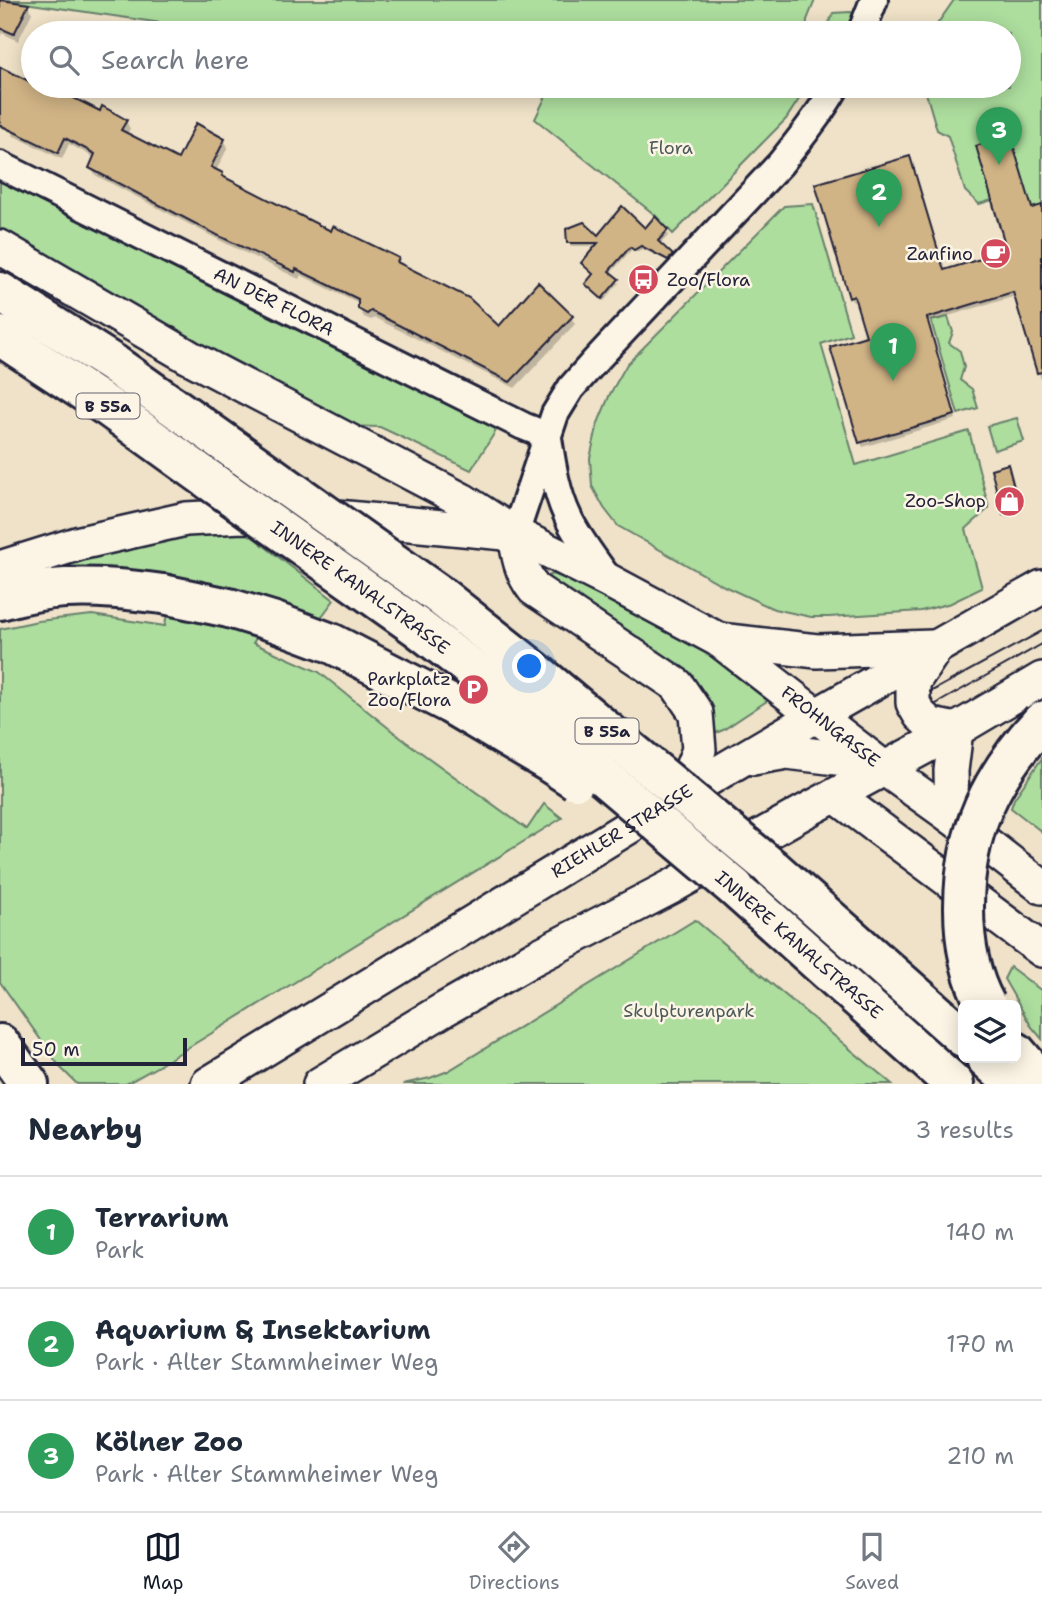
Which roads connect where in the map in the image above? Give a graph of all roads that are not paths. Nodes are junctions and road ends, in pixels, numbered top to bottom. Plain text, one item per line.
1 (874, 0) edge
2 (866, 21) edge
3 (829, 98) edge
4 (0, 165) edge
5 (0, 247) edge
6 (0, 292) edge
7 (0, 335) edge
8 (548, 436) junction
9 (514, 534) junction
10 (0, 568) edge
11 (609, 581) junction
12 (1042, 587) edge
13 (0, 600) edge
14 (719, 640) junction
15 (937, 647) junction
16 (1042, 679) edge
17 (817, 715) junction
18 (1042, 721) edge
19 (956, 730) junction
20 (827, 756) junction
21 (744, 759) junction
22 (885, 769) junction
23 (681, 795) junction
24 (836, 796) junction
25 (802, 813) junction
26 (952, 817) junction
27 (1042, 887) edge
28 (735, 888) junction
29 (1042, 950) edge
30 (983, 1000) edge
31 (958, 1033) edge
32 (0, 1044) edge
33 (1021, 1058) edge
34 (991, 1063) edge
35 (1042, 1082) edge
36 (29, 1084) edge
37 (208, 1084) edge
38 (320, 1084) edge
39 (954, 1084) edge
40 (1014, 1084) edge

1 - 2 street
3 - 8 street
4 - 8 street, AN DER FLORA
5 - 9 main road
6 - 31 highway, B 55a, bridge
7 - 28 highway, INNERE KANALSTRASSE / B 55a, bridge
8 - 9 street
8 - 11 street
9 - 10 main road
9 - 11 main road, FROHNGASSE
9 - 23 main road
11 - 14 main road, FROHNGASSE
12 - 15 main road, RIEHLER STRASSE
13 - 28 highway, B 55a, bridge
14 - 15 main road
14 - 17 main road, FROHNGASSE
15 - 17 main road, RIEHLER STRASSE
15 - 19 main road
16 - 19 main road
17 - 20 main road
17 - 21 main road, RIEHLER STRASSE
17 - 22 main road, FROHNGASSE
18 - 30 highway, bridge
19 - 22 main road
19 - 26 main road
20 - 21 main road
20 - 22 main road
20 - 25 main road
21 - 23 main road, RIEHLER STRASSE
22 - 24 main road
22 - 26 main road, FROHNGASSE
23 - 37 main road, RIEHLER STRASSE
24 - 25 main road
24 - 29 main road
25 - 38 main road
26 - 27 main road, FROHNGASSE
28 - 39 highway, INNERE KANALSTRASSE / B 55a
32 - 36 highway
33 - 35 highway
34 - 40 highway

